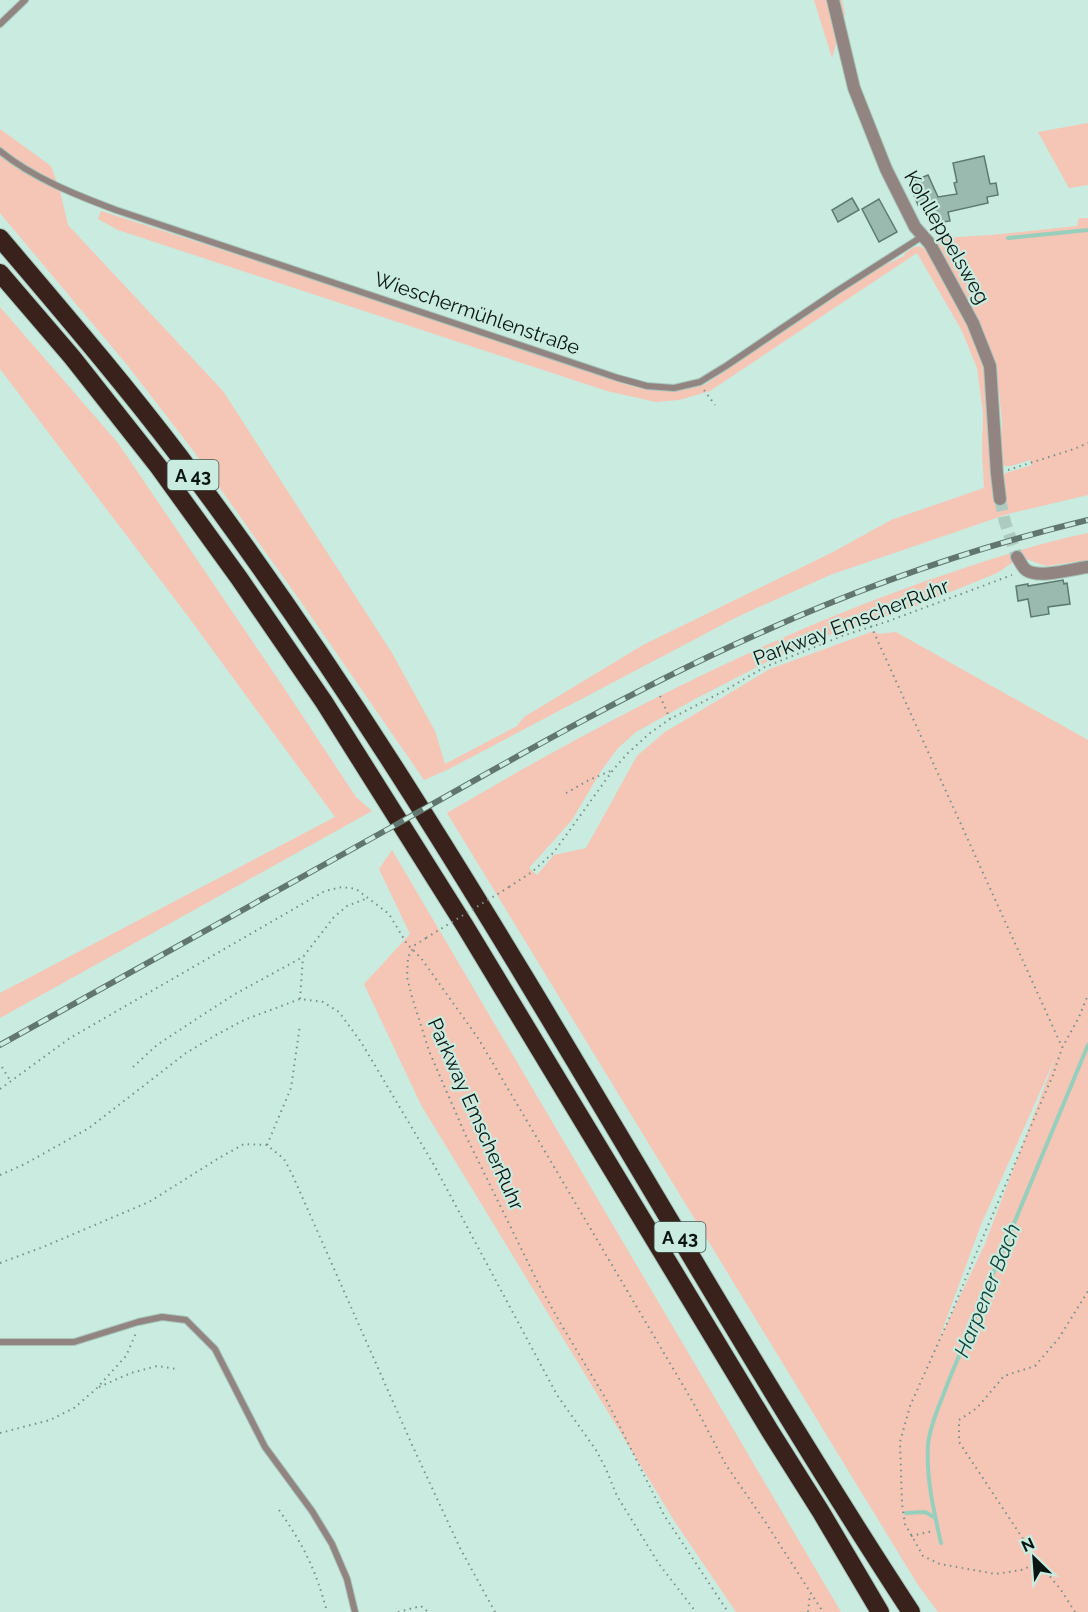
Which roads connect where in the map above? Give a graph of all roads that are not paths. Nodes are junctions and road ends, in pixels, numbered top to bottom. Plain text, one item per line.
1 (25, 0) edge
2 (832, 0) edge
3 (0, 24) edge
4 (0, 152) edge
5 (924, 236) junction
6 (0, 238) edge
7 (0, 273) edge
8 (1000, 499) tunnel mouth
9 (1017, 557) tunnel mouth
10 (1088, 567) edge
11 (0, 1342) edge
12 (355, 1612) edge
13 (880, 1612) edge
14 (911, 1612) edge

1 - 3 lane
2 - 5 street, Kohlleppelsweg
4 - 5 lane, Wieschermühlenstraße
5 - 8 street, Kohlleppelsweg
6 - 14 highway, A 43
7 - 13 highway, A 43
9 - 10 street
11 - 12 lane

